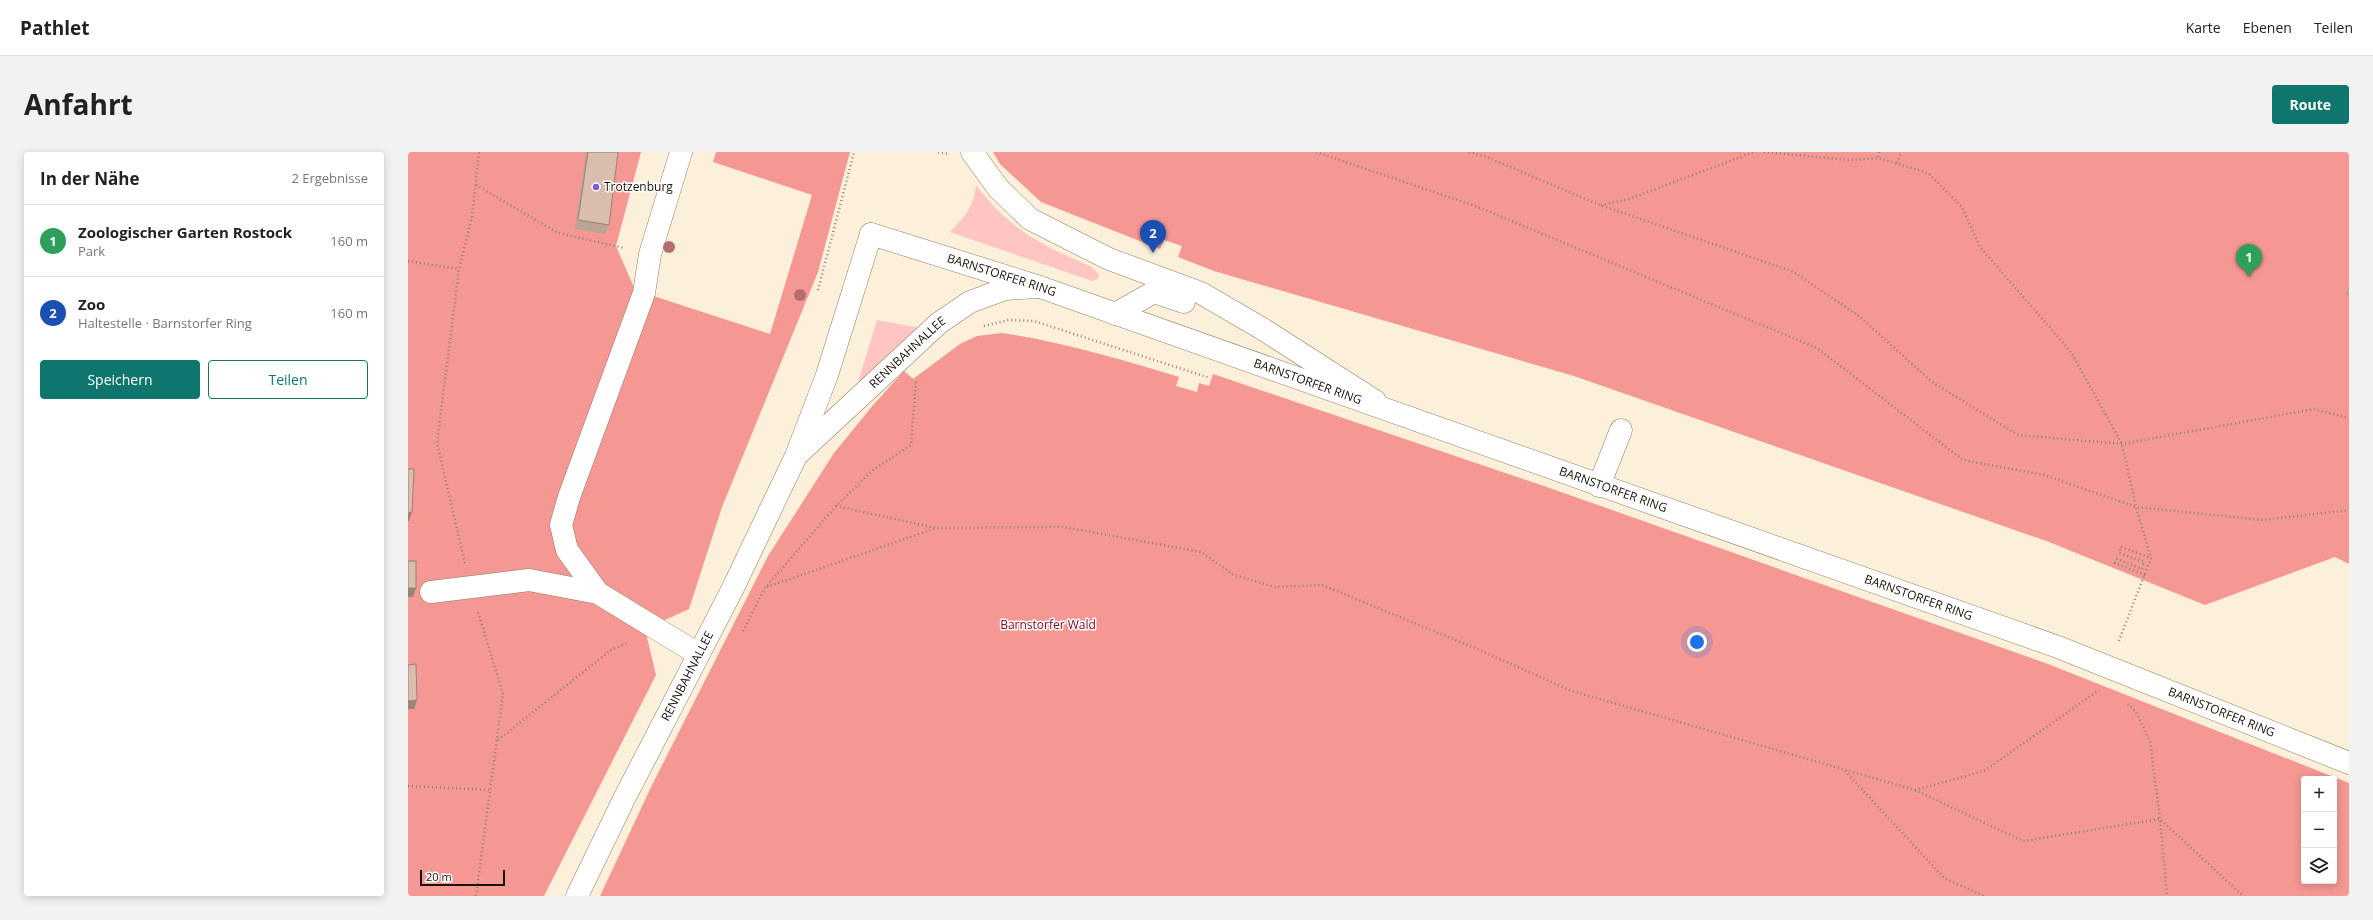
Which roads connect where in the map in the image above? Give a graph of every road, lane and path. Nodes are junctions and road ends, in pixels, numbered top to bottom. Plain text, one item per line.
1 (479, 152) edge
2 (681, 152) edge
3 (854, 152) edge
4 (972, 152) edge
5 (1316, 152) edge
6 (1469, 152) edge
7 (1754, 152) edge
8 (1764, 152) edge
9 (1879, 152) edge
10 (1901, 152) edge
11 (1878, 158) junction
12 (1897, 164) junction
13 (476, 185) junction
14 (1600, 205) junction
15 (871, 234) joint
16 (650, 254) junction
17 (408, 261) edge
18 (459, 269) junction
19 (1040, 287) junction
20 (818, 290) dead end
21 (1115, 314) junction
22 (978, 328) dead end
23 (1261, 328) junction
24 (1210, 378) dead end
25 (916, 379) dead end
26 (1391, 411) junction
27 (2349, 418) edge
28 (1621, 430) dead end
29 (2122, 444) junction
30 (796, 456) junction
31 (1599, 486) junction
32 (836, 506) junction
33 (2136, 507) junction
34 (2349, 510) edge
35 (936, 528) junction
36 (2151, 558) junction
37 (2145, 575) junction
38 (471, 587) junction
39 (765, 588) junction
40 (431, 592) dead end
41 (598, 593) junction
42 (743, 631) dead end
43 (669, 636) junction
44 (698, 654) junction
45 (2109, 667) junction
46 (2127, 703) dead end
47 (498, 740) junction
48 (2349, 763) edge
49 (1845, 770) junction
50 (408, 786) edge
51 (491, 790) junction
52 (1915, 790) junction
53 (2160, 819) junction
54 (476, 896) edge
55 (577, 896) edge
56 (1984, 896) edge
57 (2167, 896) edge
58 (2242, 896) edge

1 - 13 path
2 - 16 main road
3 - 20 path
4 - 23 main road
5 - 33 path
6 - 14 path
7 - 14 path
8 - 11 path
9 - 11 path
10 - 12 path
11 - 12 path
12 - 29 path
13 - 16 path
13 - 18 path
14 - 29 path
15 - 19 main road, BARNSTORFER RING
15 - 30 main road, RENNBAHNALLEE
16 - 41 main road
17 - 18 path
18 - 38 path
19 - 21 main road, BARNSTORFER RING
19 - 30 main road, RENNBAHNALLEE
21 - 23 main road
21 - 26 main road, BARNSTORFER RING
22 - 24 path
23 - 26 main road
25 - 32 path
26 - 31 main road, BARNSTORFER RING
27 - 29 path
28 - 31 main road
29 - 33 path
30 - 44 main road, RENNBAHNALLEE
31 - 45 main road, BARNSTORFER RING
32 - 35 path
32 - 39 path
33 - 34 path
33 - 36 path
35 - 39 path
35 - 49 path
36 - 37 path
36 - 37 path
37 - 45 path
38 - 40 main road
38 - 41 main road
38 - 47 path
39 - 42 path
41 - 43 main road
43 - 44 main road
43 - 47 path
44 - 55 main road, RENNBAHNALLEE
45 - 48 main road, BARNSTORFER RING
45 - 52 path
46 - 53 path
47 - 51 path
49 - 52 path
49 - 56 path
50 - 51 path
51 - 54 path
52 - 53 path
53 - 57 path
53 - 58 path

